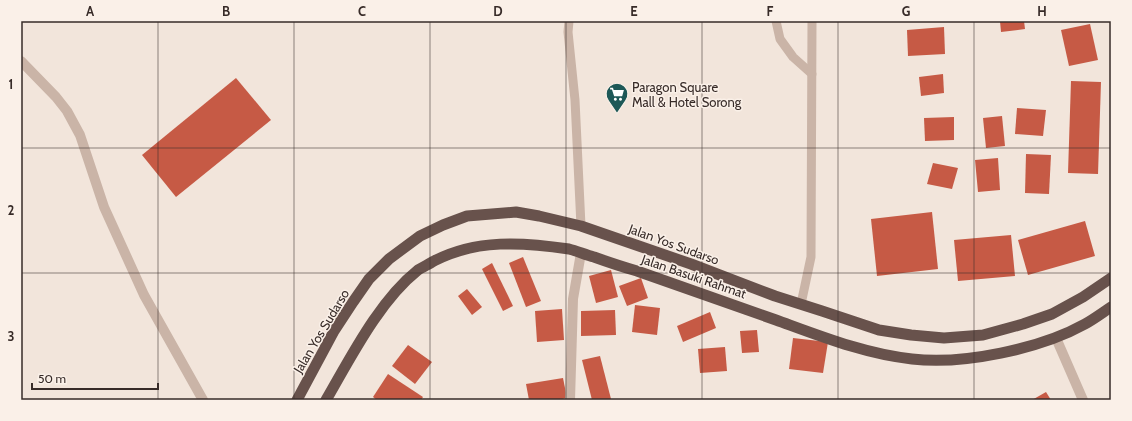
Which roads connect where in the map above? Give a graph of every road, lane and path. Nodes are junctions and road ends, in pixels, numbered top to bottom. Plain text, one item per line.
1 (569, 21) edge
2 (776, 21) edge
3 (812, 21) edge
4 (21, 60) edge
5 (812, 74) junction
6 (581, 226) junction
7 (581, 253) junction
8 (1111, 278) edge
9 (801, 304) junction
10 (1111, 307) edge
11 (1056, 338) junction
12 (202, 400) edge
13 (297, 400) edge
14 (326, 400) edge
15 (570, 400) edge
16 (1083, 400) edge

1 - 6 lane
2 - 5 lane
3 - 5 lane
4 - 12 street
5 - 9 lane
6 - 9 highway, Jalan Yos Sudarso
6 - 13 highway, Jalan Yos Sudarso
7 - 11 highway, Jalan Basuki Rahmat
7 - 14 highway, Jalan Basuki Rahmat
7 - 15 street
8 - 9 highway, Jalan Yos Sudarso
10 - 11 highway, Jalan Basuki Rahmat
11 - 16 street

